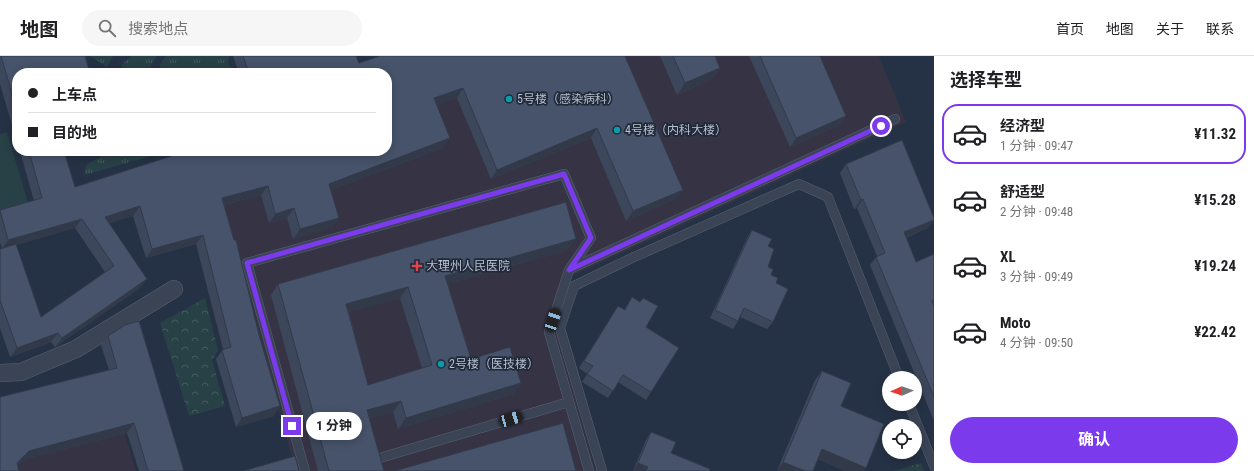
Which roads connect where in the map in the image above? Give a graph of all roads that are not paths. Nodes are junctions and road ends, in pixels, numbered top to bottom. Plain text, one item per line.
1 (895, 119) dead end
2 (569, 270) junction
3 (174, 289) dead end
4 (896, 371) edge
5 (0, 373) edge
6 (569, 402) junction
7 (912, 411) edge
8 (383, 457) dead end
9 (934, 466) edge
10 (305, 471) edge
11 (589, 471) edge
12 (602, 471) edge

1 - 2 lane
2 - 6 lane
2 - 10 lane
3 - 5 street
4 - 12 lane
6 - 8 lane
6 - 11 lane
7 - 9 lane

